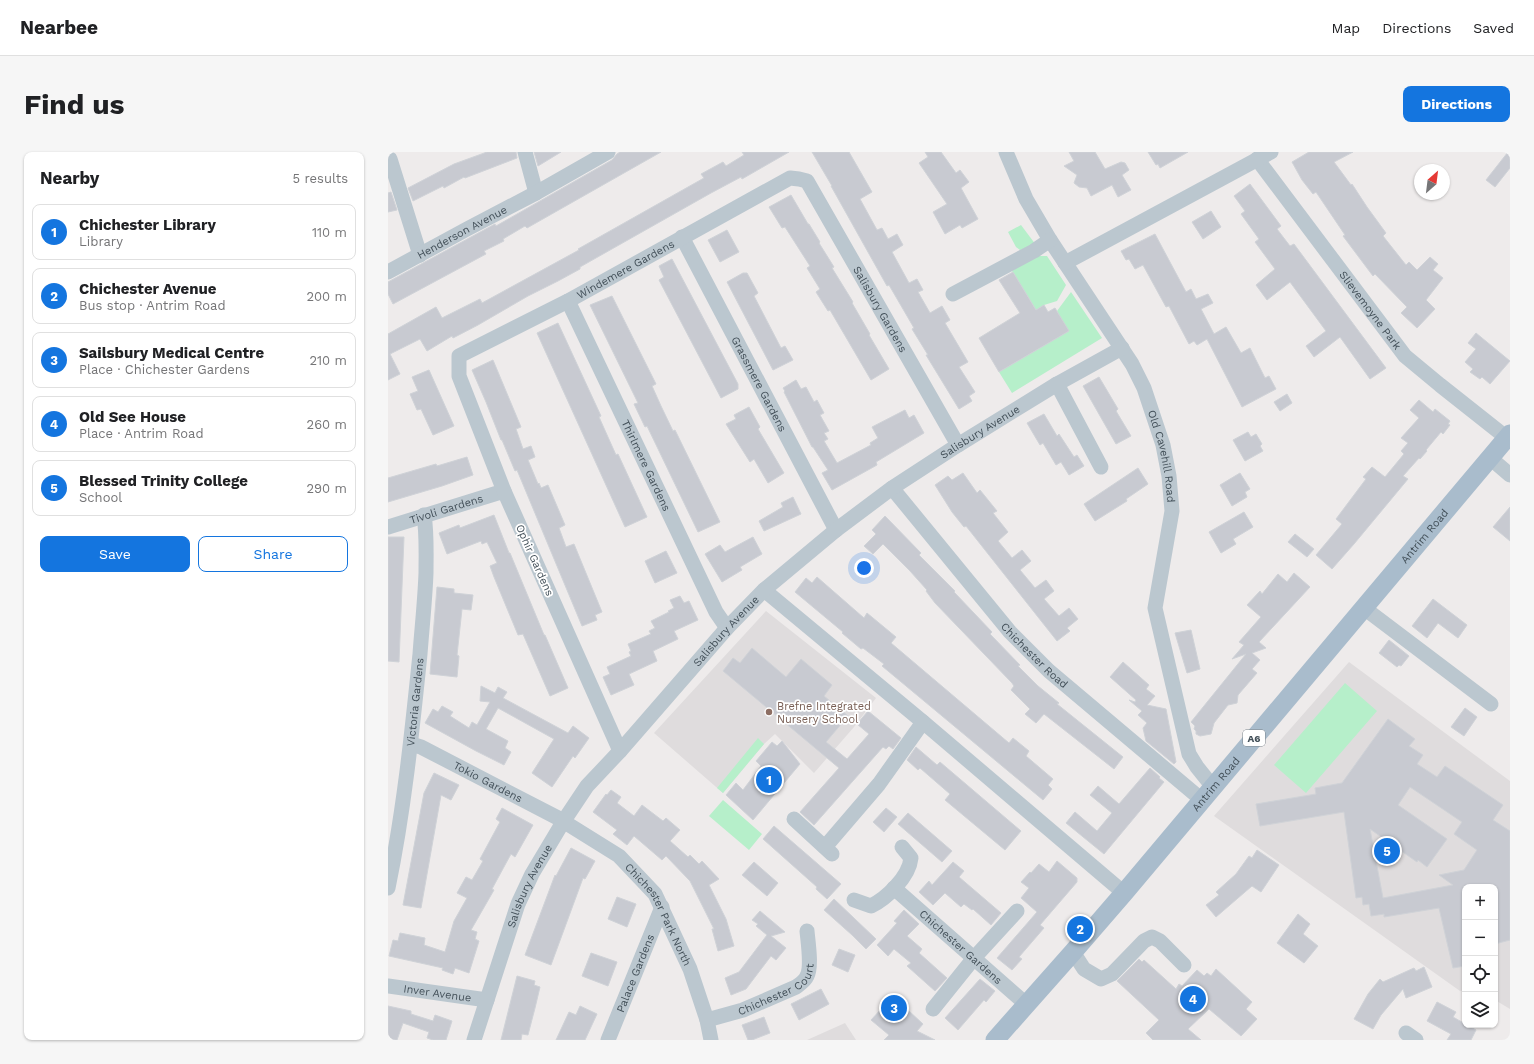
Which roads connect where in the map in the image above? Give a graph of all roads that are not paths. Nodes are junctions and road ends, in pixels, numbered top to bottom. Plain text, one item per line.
1 (525, 152) edge
2 (1006, 152) edge
3 (1271, 152) edge
4 (603, 153) edge
5 (390, 159) dead end
6 (1257, 159) junction
7 (799, 178) joint
8 (536, 193) junction
9 (682, 237) junction
10 (1050, 240) junction
11 (420, 255) junction
12 (1065, 263) junction
13 (388, 272) edge
14 (953, 294) dead end
15 (568, 301) junction
16 (1122, 348) junction
17 (459, 365) joint
18 (1057, 384) junction
19 (1508, 436) edge
20 (958, 445) junction
21 (1489, 457) junction
22 (1101, 467) dead end
23 (1510, 475) edge
24 (892, 488) junction
25 (504, 491) junction
26 (424, 515) junction
27 (388, 528) edge
28 (836, 530) junction
29 (764, 590) junction
30 (1364, 608) junction
31 (727, 628) junction
32 (1491, 704) dead end
33 (923, 722) junction
34 (411, 744) junction
35 (620, 751) junction
36 (1208, 793) junction
37 (794, 819) dead end
38 (563, 822) junction
39 (902, 847) dead end
40 (388, 888) edge
41 (894, 888) junction
42 (1124, 893) junction
43 (854, 900) dead end
44 (662, 907) junction
45 (1017, 911) dead end
46 (807, 931) dead end
47 (1073, 952) junction
48 (974, 958) junction
49 (1184, 965) dead end
50 (388, 986) edge
51 (487, 1000) junction
52 (1027, 1005) junction
53 (933, 1009) dead end
54 (707, 1020) junction
55 (474, 1040) edge
56 (608, 1040) edge
57 (711, 1040) edge
58 (995, 1040) edge

1 - 8 street
2 - 10 street, Old Cavehill Road
3 - 6 street
4 - 8 street, Henderson Avenue
5 - 11 street
6 - 12 street
6 - 19 street, Slievemoyne Park
7 - 9 street, Windemere Gardens
7 - 20 street, Salisbury Gardens
8 - 11 street, Henderson Avenue
9 - 15 street, Windemere Gardens
9 - 28 street, Grassmere Gardens
10 - 12 street, Old Cavehill Road
10 - 14 street
11 - 13 street, Henderson Avenue
12 - 16 street, Old Cavehill Road
15 - 17 street, Windemere Gardens
15 - 31 street, Thirlmere Gardens
16 - 18 street, Salisbury Avenue
16 - 36 street, Old Cavehill Road
17 - 25 street, Ophir Gardens
18 - 20 street, Salisbury Avenue
18 - 22 street
19 - 21 main road, Antrim Road / A6
20 - 24 street, Salisbury Avenue
21 - 23 street
21 - 30 main road, Antrim Road / A6
24 - 28 street, Salisbury Avenue
24 - 36 street, Chichester Road
25 - 26 street, Tivoli Gardens
25 - 35 street, Ophir Gardens
26 - 27 street, Tivoli Gardens
26 - 34 street, Victoria Gardens
28 - 29 street, Salisbury Avenue
29 - 31 street, Salisbury Avenue
29 - 33 street
30 - 32 street
30 - 36 main road, Antrim Road / A6
31 - 35 street, Salisbury Avenue
33 - 37 street
33 - 42 street
34 - 38 street, Tokio Gardens
34 - 40 street, Victoria Gardens
35 - 38 street, Salisbury Avenue
36 - 42 main road, Antrim Road / A6
38 - 44 street, Chichester Park North
38 - 51 street, Salisbury Avenue
39 - 41 street
41 - 43 street
41 - 48 street, Chichester Gardens
42 - 47 main road, Antrim Road / A6
44 - 54 street, Chichester Park North
44 - 56 street, Palace Gardens
45 - 48 street
46 - 54 street, Chichester Court
47 - 49 street
47 - 52 main road, Antrim Road / A6
48 - 52 street, Chichester Gardens
48 - 53 street
50 - 51 street, Inver Avenue
51 - 55 street, Salisbury Avenue
52 - 58 main road, Antrim Road / A6
54 - 57 street, Chichester Park North

